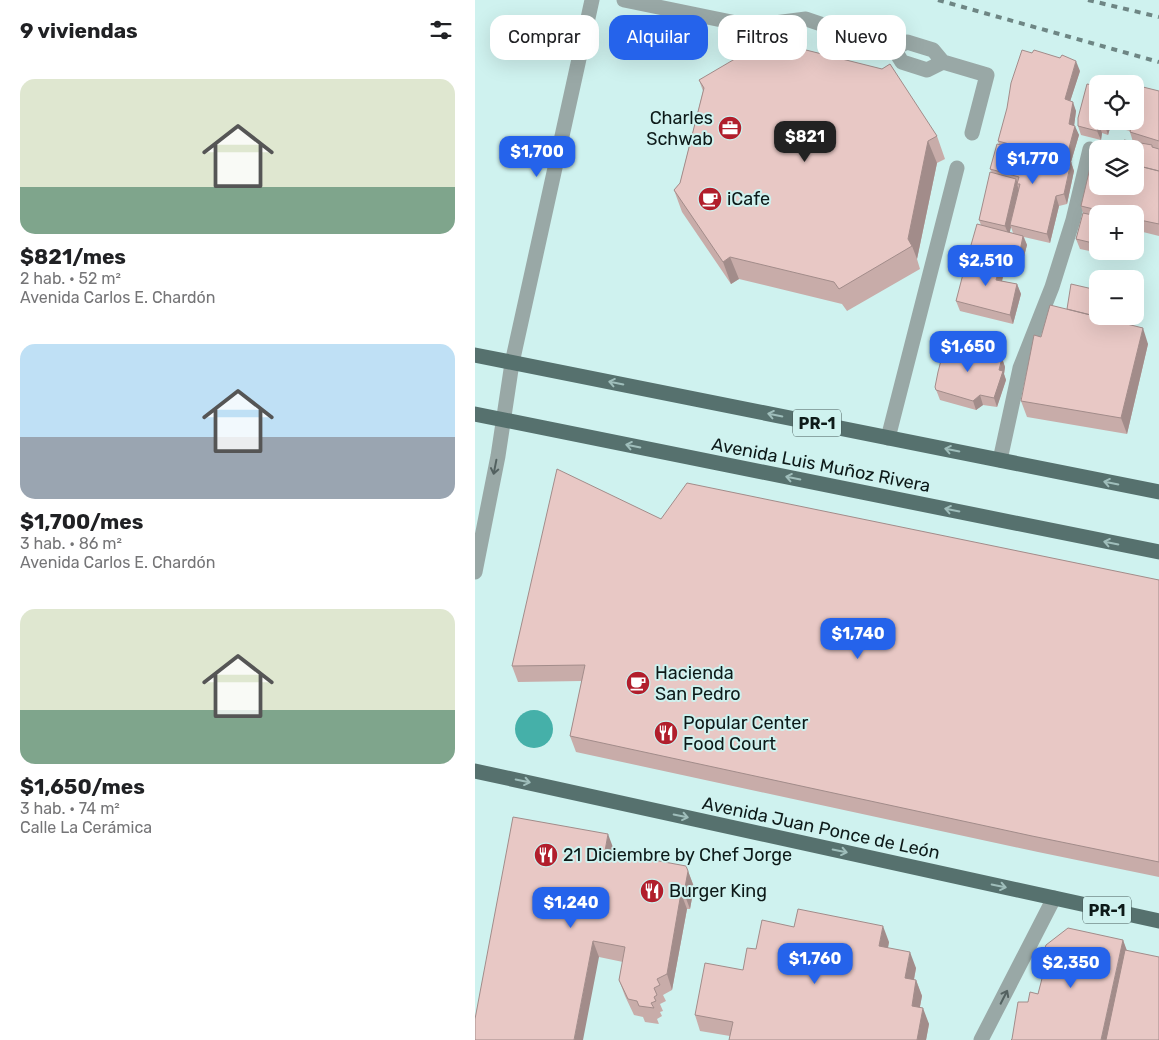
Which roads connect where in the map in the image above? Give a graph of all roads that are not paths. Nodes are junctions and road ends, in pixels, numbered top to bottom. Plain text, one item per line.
1 (592, 0) edge
2 (624, 0) edge
3 (817, 23) edge
4 (906, 43) edge
5 (900, 60) edge
6 (943, 62) junction
7 (972, 133) dead end
8 (1089, 153) edge
9 (957, 168) dead end
10 (475, 355) edge
11 (512, 363) junction
12 (475, 414) edge
13 (503, 419) junction
14 (888, 438) junction
15 (1000, 460) junction
16 (1159, 492) edge
17 (1159, 552) edge
18 (475, 572) edge
19 (475, 771) edge
20 (1054, 898) junction
21 (1159, 921) edge
22 (981, 1040) edge

1 - 11 street
2 - 3 street
4 - 6 street
5 - 6 street
6 - 7 street
8 - 15 street
9 - 14 street
10 - 11 main road, PR-1
11 - 13 street
14 -> 11 main road, PR-1
12 - 13 main road, Avenida Luis Muñoz Rivera
17 -> 13 main road, Avenida Luis Muñoz Rivera
13 -> 18 street
15 -> 14 main road, PR-1
16 -> 15 main road, PR-1
19 -> 20 main road, Avenida Juan Ponce de León / PR-1
20 - 21 main road, Avenida Juan Ponce de León / PR-1
22 -> 20 street

